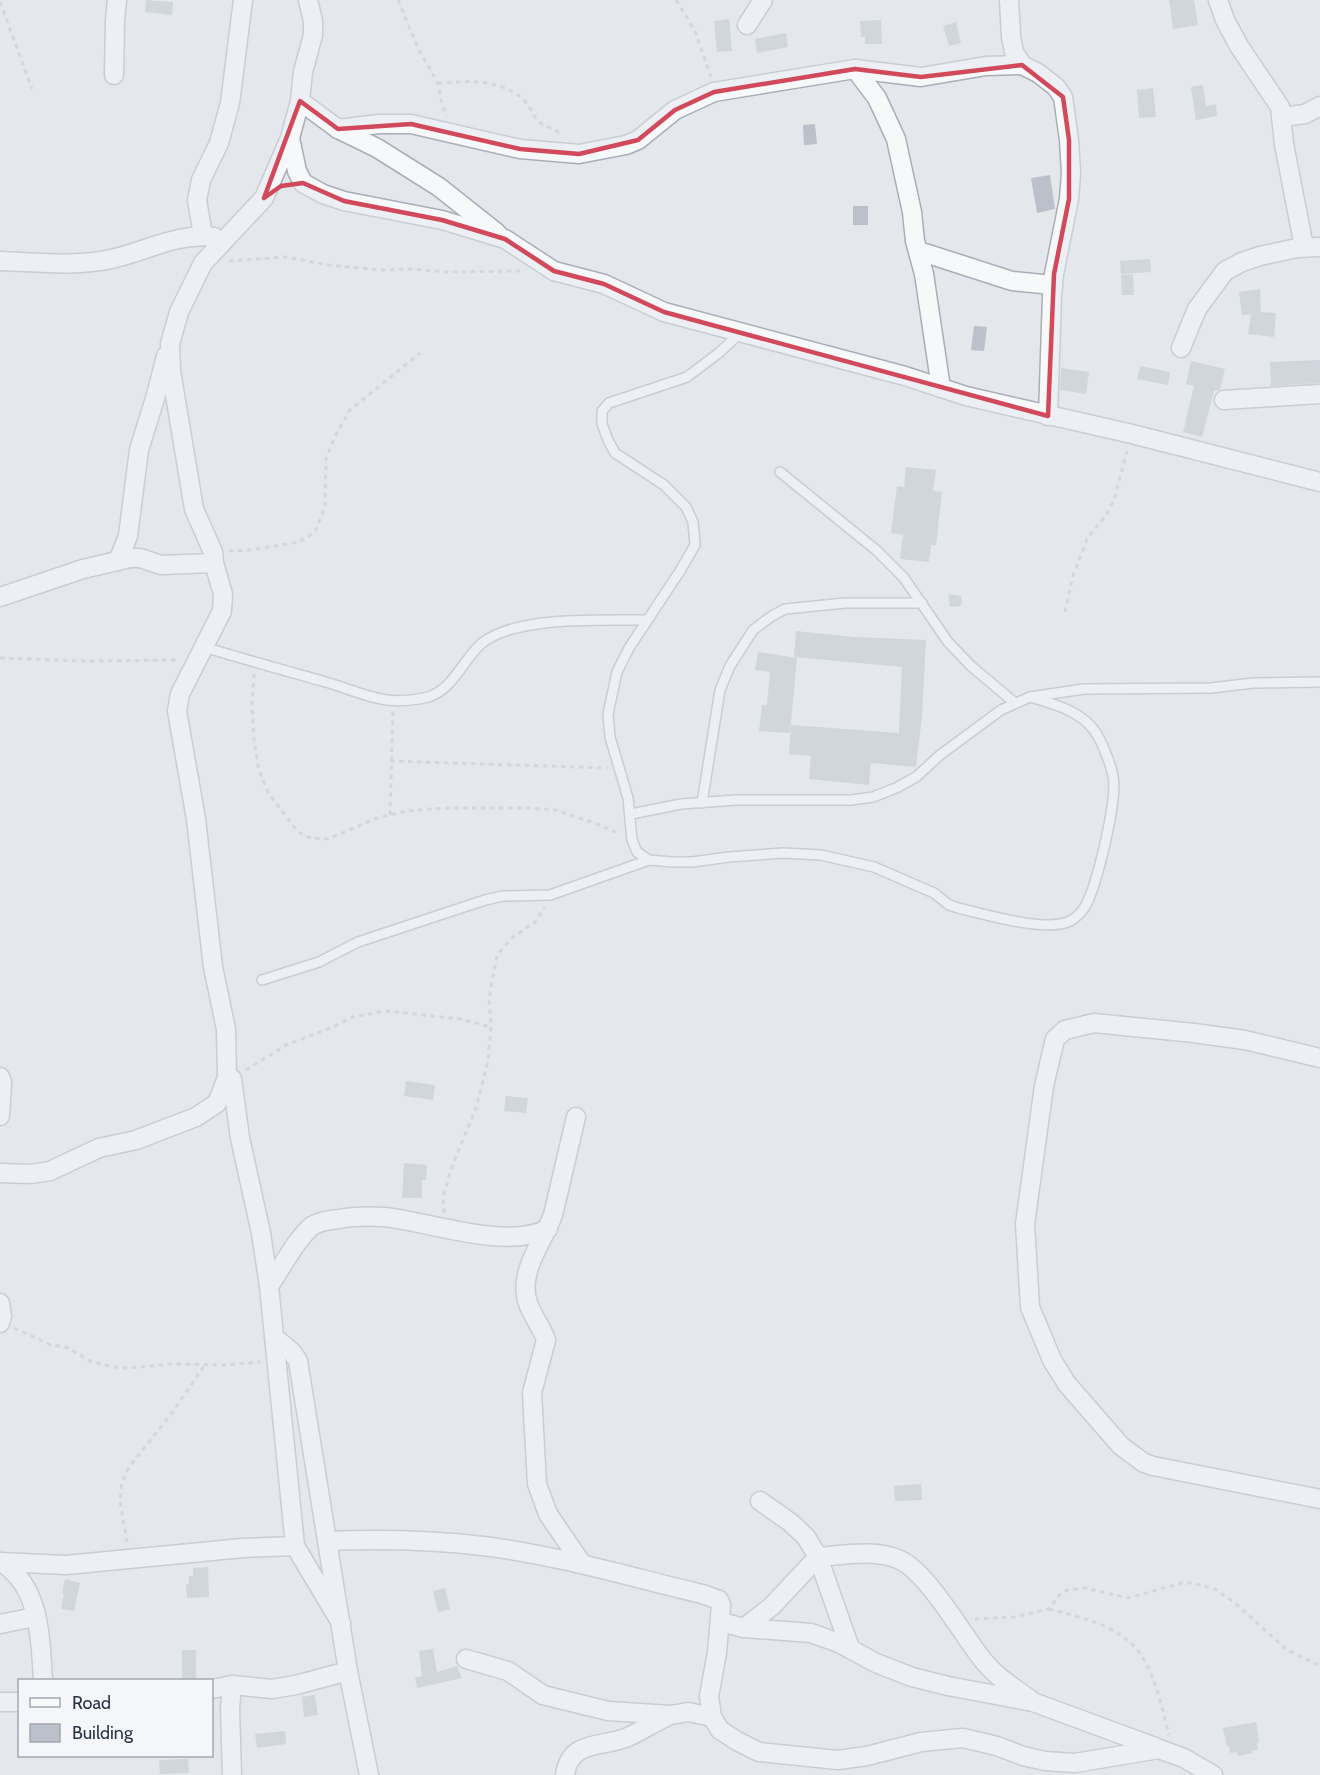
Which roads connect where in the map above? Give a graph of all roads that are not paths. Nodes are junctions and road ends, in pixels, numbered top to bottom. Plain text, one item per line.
1 (117, 0) edge
2 (243, 0) edge
3 (308, 0) edge
4 (763, 0) edge
5 (1009, 0) edge
6 (1218, 0) edge
7 (747, 25) dead end
8 (1022, 65) junction
9 (855, 69) junction
10 (114, 75) dead end
11 (300, 101) junction
12 (1320, 106) edge
13 (1282, 117) junction
14 (338, 129) junction
15 (290, 138) junction
16 (303, 183) junction
17 (264, 198) junction
18 (202, 235) junction
19 (227, 239) junction
20 (505, 239) junction
21 (1312, 247) edge
22 (925, 253) dead end
23 (0, 261) edge
24 (1053, 285) junction
25 (740, 333) junction
26 (170, 344) junction
27 (1181, 348) dead end
28 (941, 388) junction
29 (1320, 394) edge
30 (1224, 400) dead end
31 (1048, 416) junction
32 (780, 472) dead end
33 (1320, 482) edge
34 (213, 558) junction
35 (118, 561) junction
36 (0, 597) edge
37 (922, 603) junction
38 (647, 620) junction
39 (201, 653) junction
40 (1320, 682) edge
41 (1030, 698) junction
42 (1015, 703) junction
43 (702, 803) junction
44 (631, 814) junction
45 (649, 860) junction
46 (262, 980) dead end
47 (1320, 1058) edge
48 (0, 1077) edge
49 (230, 1079) junction
50 (0, 1116) edge
51 (576, 1117) dead end
52 (0, 1173) edge
53 (548, 1229) junction
54 (269, 1286) junction
55 (0, 1303) edge
56 (0, 1322) edge
57 (275, 1338) junction
58 (1320, 1498) edge
59 (760, 1501) dead end
60 (327, 1541) junction
61 (296, 1546) junction
62 (818, 1557) junction
63 (0, 1562) edge
64 (582, 1564) junction
65 (36, 1614) junction
66 (721, 1622) junction
67 (341, 1623) junction
68 (0, 1624) edge
69 (744, 1628) junction
70 (850, 1648) junction
71 (466, 1659) dead end
72 (348, 1671) junction
73 (43, 1679) edge
74 (232, 1685) junction
75 (213, 1689) edge
76 (0, 1702) edge
77 (18, 1702) edge
78 (1033, 1702) junction
79 (670, 1715) junction
80 (712, 1718) junction
81 (1167, 1751) junction
82 (232, 1775) edge
83 (369, 1775) edge
84 (565, 1775) edge
85 (1213, 1775) edge

1 - 10 street
2 - 18 street
3 - 11 street
4 - 7 street
5 - 8 street
6 - 13 street
8 - 9 street
8 - 24 street
9 - 14 street
9 - 28 street
11 - 14 street
11 - 15 street
12 - 13 street
13 - 21 street
14 - 20 street
15 - 16 street
15 - 17 street
16 - 17 street
16 - 20 street
17 - 19 street
18 - 19 street
18 - 23 street
19 - 26 street
20 - 25 street
21 - 27 street
22 - 24 street
24 - 31 street
25 - 28 street
25 - 38 lane
26 - 34 street
26 - 35 street
28 - 31 street
29 - 30 street
31 - 33 street
32 - 37 lane
34 - 35 street
34 - 39 street
35 - 36 street
37 - 42 lane
37 - 43 lane
38 - 39 lane
38 - 44 lane
39 - 49 street
40 - 41 lane
41 - 42 lane
41 - 45 lane
42 - 43 lane
43 - 44 lane
44 - 45 lane
45 - 46 lane
47 - 58 street
48 - 50 street
49 - 52 street
49 - 54 street
51 - 53 street
53 - 54 street
53 - 64 street
54 - 57 street
55 - 56 street
57 - 60 street
57 - 61 street
59 - 62 street
60 - 64 street
60 - 67 street
61 - 63 street
61 - 67 street
62 - 69 street
62 - 70 street
62 - 78 street
63 - 65 street
64 - 66 street
65 - 68 street
65 - 73 street
66 - 69 street
66 - 80 street
67 - 72 street
69 - 70 street
70 - 78 street
71 - 79 street
72 - 74 street
72 - 83 street
74 - 75 street
74 - 82 street
76 - 77 street
78 - 81 street
79 - 80 street
79 - 84 street
80 - 81 street
81 - 85 street

